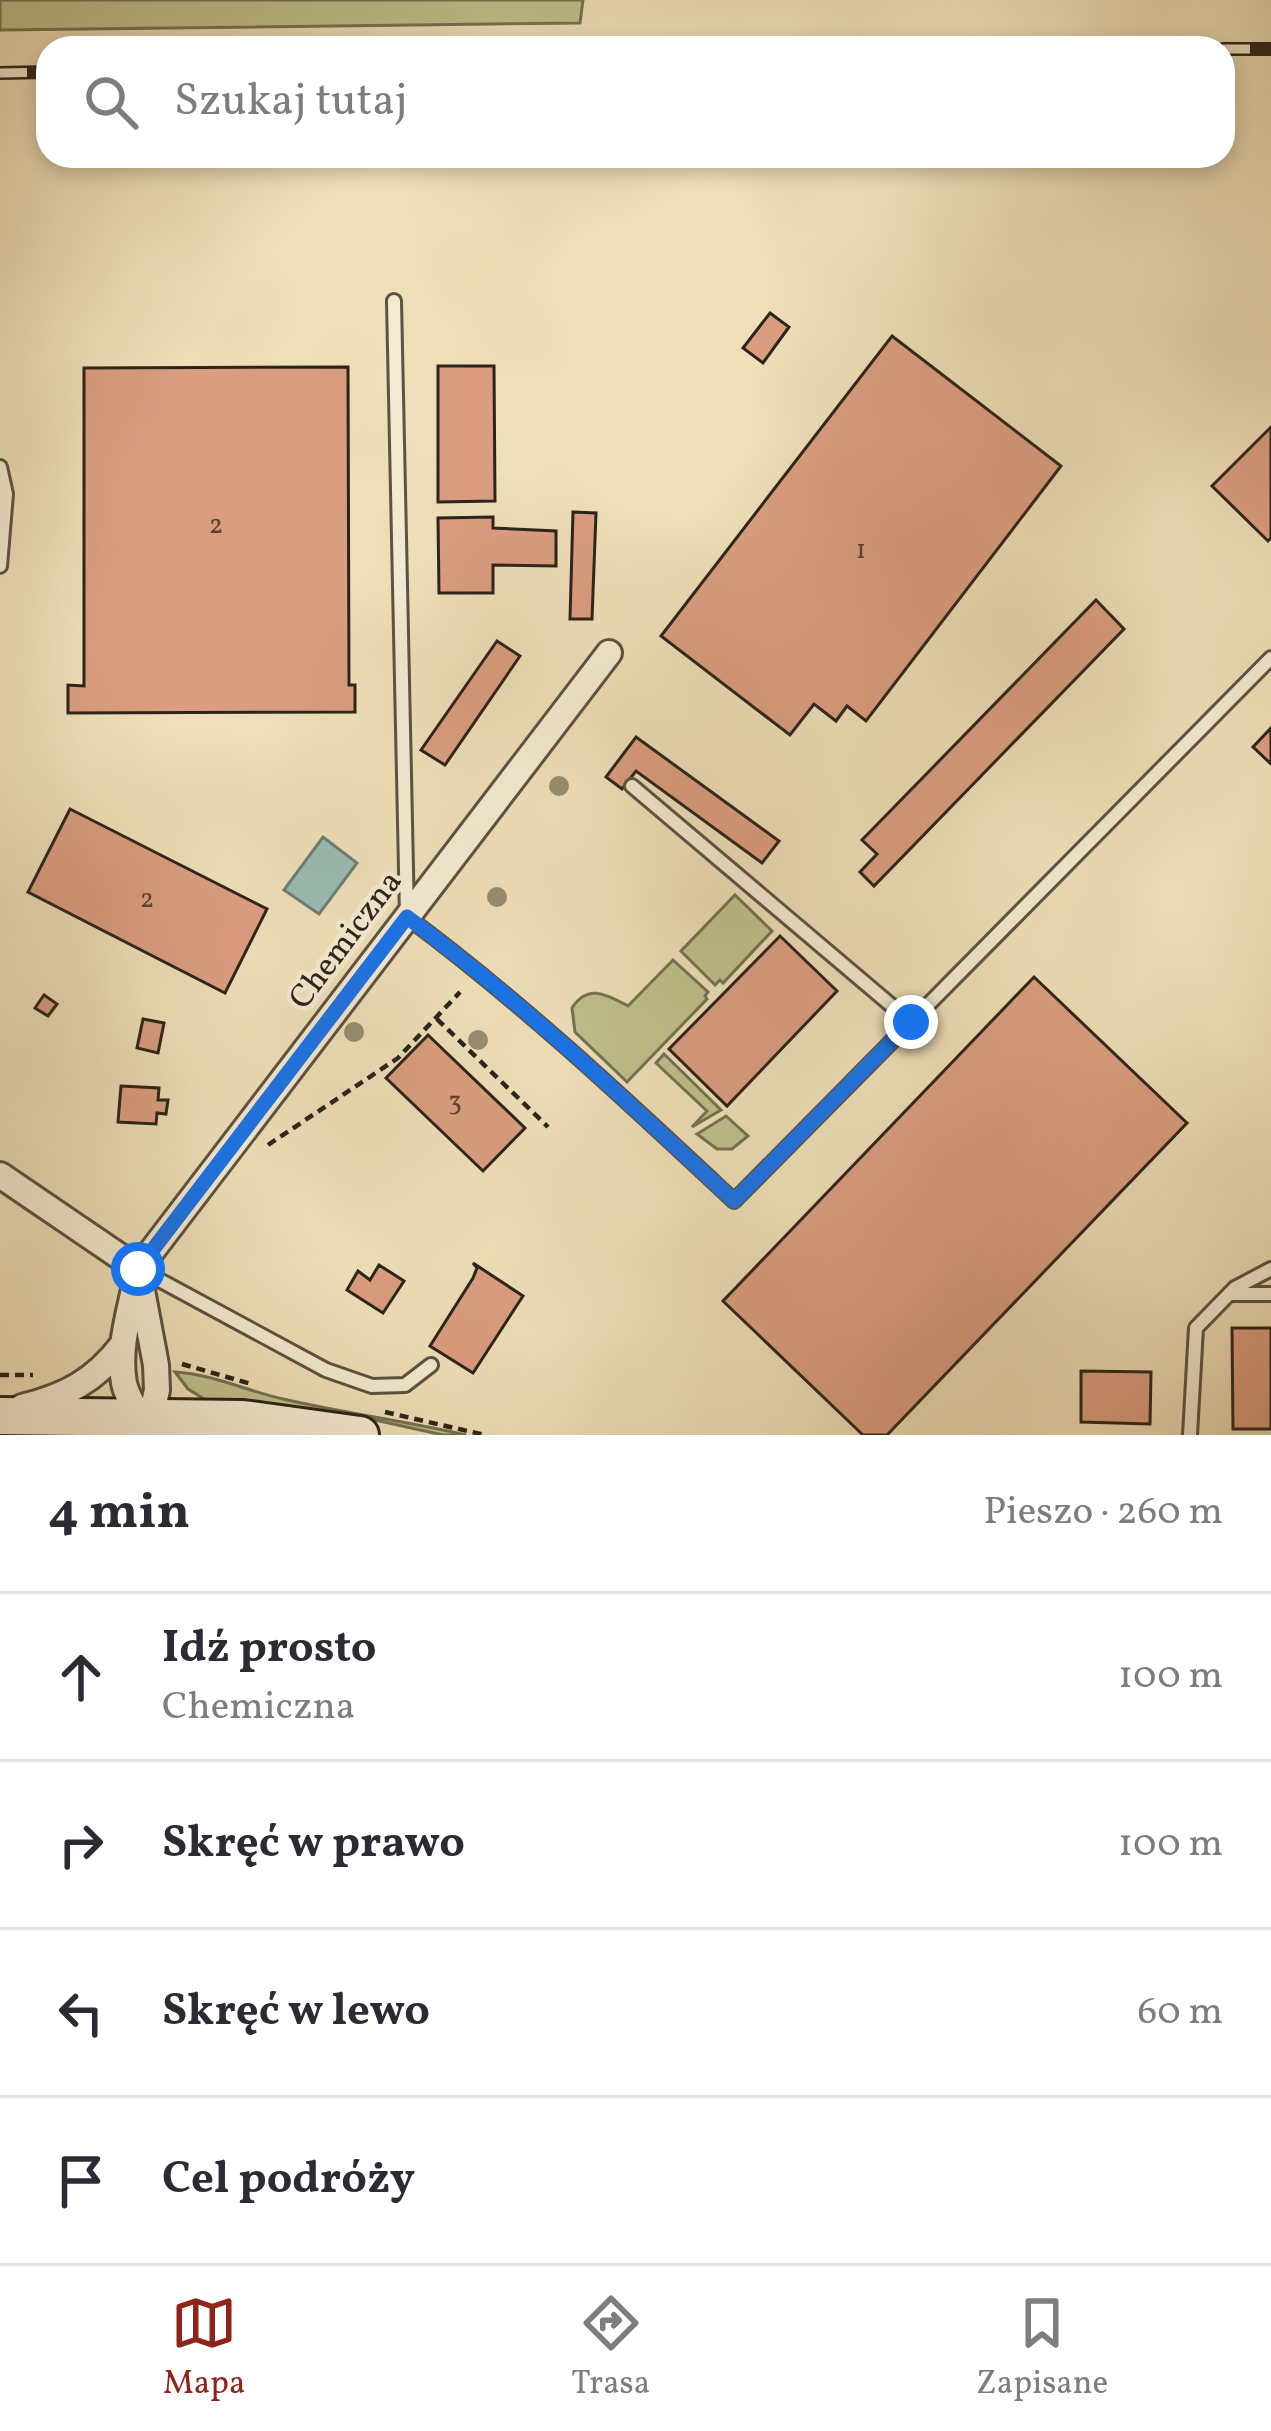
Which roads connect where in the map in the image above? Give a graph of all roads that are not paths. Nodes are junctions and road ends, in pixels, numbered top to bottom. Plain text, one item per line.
1 (394, 301) dead end
2 (0, 467) edge
3 (0, 566) edge
4 (609, 652) dead end
5 (1271, 658) edge
6 (632, 786) dead end
7 (407, 917) junction
8 (911, 1022) junction
9 (0, 1175) edge
10 (138, 1269) junction
11 (1271, 1269) edge
12 (1229, 1294) junction
13 (1271, 1294) edge
14 (123, 1344) junction
15 (431, 1365) dead end
16 (0, 1414) edge
17 (145, 1426) edge
18 (360, 1435) edge
19 (1190, 1435) edge

1 - 7 lane
2 - 3 lane
4 - 7 street, Chemiczna
5 - 8 lane
6 - 8 lane
7 - 8 lane
7 - 10 street, Chemiczna
9 - 10 street
10 - 14 street, Chemiczna
10 - 15 lane
10 - 17 street
11 - 12 lane
12 - 13 lane
12 - 19 lane
14 - 16 street
14 - 17 street, Chemiczna
16 - 17 main road
17 - 18 main road

